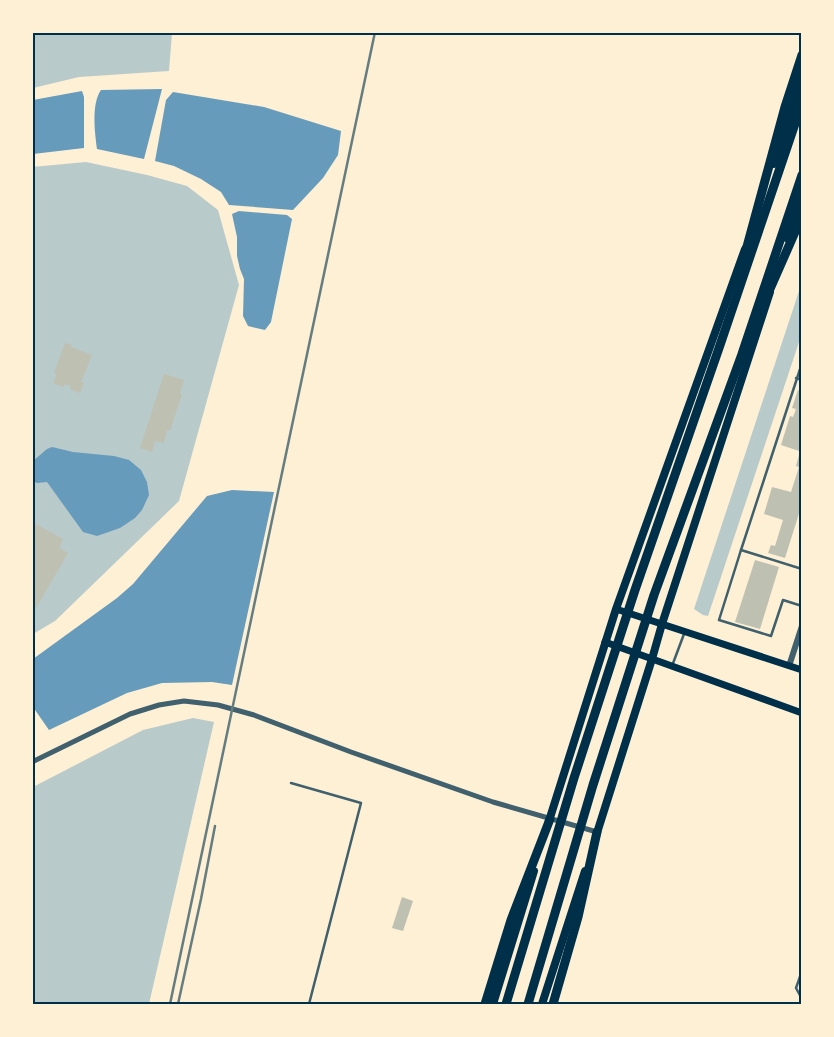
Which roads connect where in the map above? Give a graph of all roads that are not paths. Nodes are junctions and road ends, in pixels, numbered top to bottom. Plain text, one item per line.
1 (802, 55) edge
2 (802, 78) edge
3 (802, 103) edge
4 (802, 175) edge
5 (802, 200) edge
6 (802, 216) edge
7 (719, 348) junction
8 (742, 354) junction
9 (802, 363) edge
10 (796, 378) junction
11 (802, 380) edge
12 (741, 550) junction
13 (802, 569) edge
14 (802, 606) edge
15 (616, 609) junction
16 (662, 624) junction
17 (802, 626) edge
18 (685, 632) junction
19 (605, 642) junction
20 (652, 659) junction
21 (672, 666) junction
22 (789, 666) junction
23 (802, 670) edge
24 (802, 713) edge
25 (32, 762) edge
26 (292, 783) dead end
27 (550, 819) junction
28 (597, 832) junction
29 (802, 971) edge
30 (802, 999) edge
31 (488, 1002) edge
32 (309, 1004) edge
33 (506, 1004) edge
34 (528, 1004) edge
35 (542, 1004) edge
36 (553, 1004) edge

1 - 7 highway
2 - 15 main road
3 - 7 highway
4 - 8 highway
5 - 16 main road
6 - 8 highway
7 - 33 highway
8 - 34 highway
9 - 10 lane
10 - 11 lane
10 - 12 lane
12 - 13 lane
12 - 14 lane
15 - 16 main road
15 - 19 main road
16 - 18 main road
16 - 20 main road
17 - 22 street
18 - 21 lane
18 - 22 main road
19 - 20 main road
19 - 27 main road
20 - 21 main road
20 - 28 main road
21 - 24 main road
22 - 23 main road
25 - 27 street
26 - 32 lane
27 - 28 street
27 - 31 highway
28 - 35 main road
28 - 36 highway
29 - 30 lane

